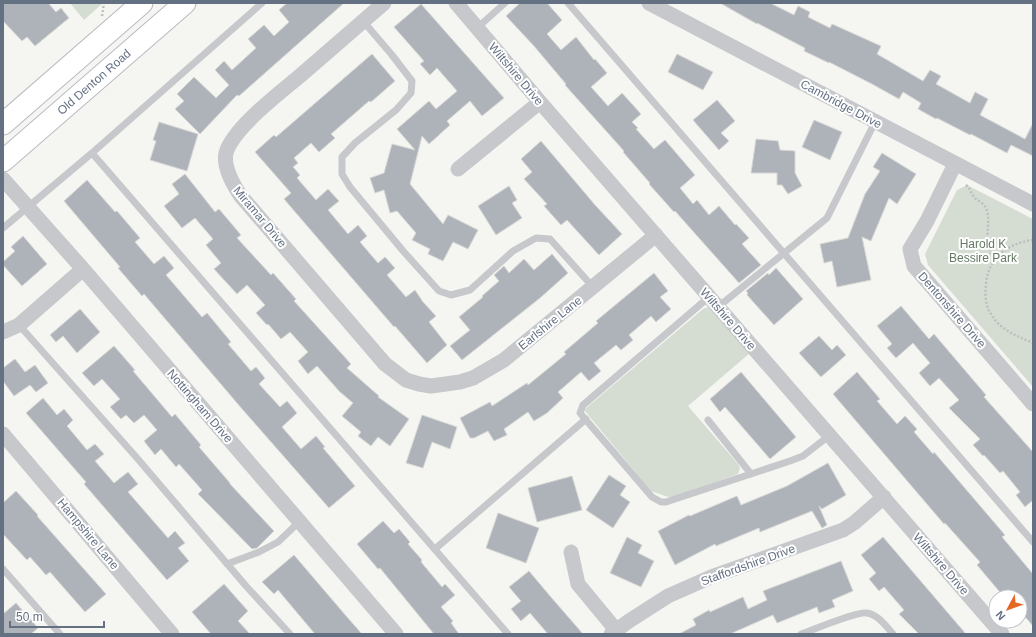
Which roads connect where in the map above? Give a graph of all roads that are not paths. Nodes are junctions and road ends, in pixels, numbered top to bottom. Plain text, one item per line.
1 (142, 3) edge
2 (185, 3) edge
3 (262, 3) edge
4 (384, 3) edge
5 (456, 3) edge
6 (505, 3) edge
7 (568, 3) edge
8 (649, 3) edge
9 (363, 21) junction
10 (477, 28) junction
11 (540, 102) junction
12 (875, 122) junction
13 (3, 124) edge
14 (92, 152) junction
15 (3, 161) edge
16 (955, 164) junction
17 (458, 169) dead end
18 (3, 179) edge
19 (1033, 204) edge
20 (29, 208) junction
21 (3, 228) edge
22 (656, 235) junction
23 (784, 254) junction
24 (83, 268) junction
25 (593, 287) junction
26 (714, 302) junction
27 (19, 325) junction
28 (3, 332) edge
29 (431, 386) joint
30 (1033, 404) edge
31 (586, 419) junction
32 (708, 420) dead end
33 (3, 434) edge
34 (830, 435) junction
35 (751, 474) junction
36 (884, 497) junction
37 (299, 522) junction
38 (1033, 542) edge
39 (435, 549) junction
40 (571, 552) dead end
41 (227, 564) junction
42 (3, 569) edge
43 (614, 632) edge
44 (60, 634) edge
45 (172, 634) edge
46 (290, 634) edge
47 (396, 634) edge
48 (508, 634) edge
49 (801, 634) edge
50 (893, 634) edge
51 (1002, 634) edge

1 - 13 main road
2 - 15 main road, Old Denton Road
3 - 14 lane
4 - 9 street, Miramar Drive
5 - 10 street, Wiltshire Drive
6 - 10 lane
7 - 23 lane
8 - 12 street, Cambridge Drive
9 - 25 lane
9 - 29 street, Miramar Drive
10 - 11 street, Wiltshire Drive
11 - 17 street
11 - 22 street, Wiltshire Drive
12 - 16 street, Cambridge Drive
12 - 23 lane
14 - 20 lane
14 - 39 lane
16 - 19 street, Cambridge Drive
16 - 30 street, Dentonshire Drive
18 - 20 street, Nottingham Drive
20 - 21 lane
20 - 24 street, Nottingham Drive
22 - 25 street, Earlshire Lane
22 - 26 street, Wiltshire Drive
23 - 26 lane
23 - 38 lane
24 - 27 street
24 - 37 street, Nottingham Drive
25 - 29 street, Earlshire Lane
26 - 31 lane
26 - 34 street, Wiltshire Drive
27 - 28 street
27 - 41 lane
31 - 35 lane
31 - 39 lane
32 - 35 lane
33 - 45 street, Hampshire Lane
34 - 35 lane
34 - 36 street, Wiltshire Drive
36 - 43 street, Staffordshire Drive
36 - 51 street, Wiltshire Drive
37 - 41 lane
37 - 47 street, Nottingham Drive
39 - 48 lane
40 - 43 street
41 - 46 lane
42 - 44 lane
49 - 50 lane

